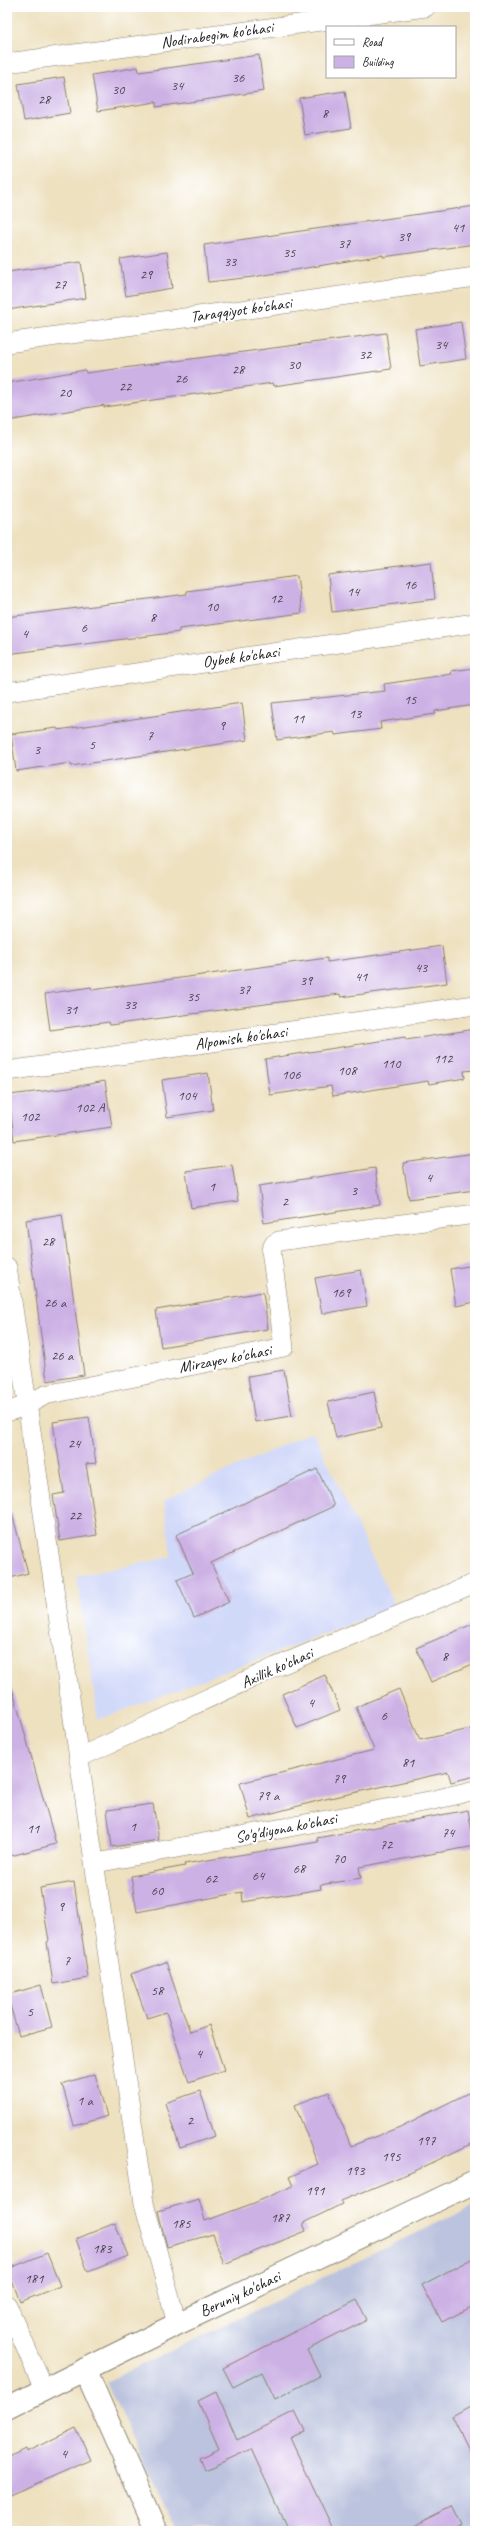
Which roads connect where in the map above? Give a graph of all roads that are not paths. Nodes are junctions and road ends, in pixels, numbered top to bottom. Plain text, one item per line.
1 (426, 7) edge
2 (7, 63) edge
3 (475, 277) edge
4 (7, 343) edge
5 (475, 623) edge
6 (7, 692) edge
7 (475, 1005) edge
8 (7, 1071) edge
9 (475, 1214) edge
10 (7, 1267) edge
11 (28, 1405) junction
12 (7, 1412) edge
13 (475, 1584) edge
14 (80, 1757) junction
15 (475, 1790) edge
16 (96, 1863) junction
17 (475, 2182) edge
18 (7, 2305) edge
19 (177, 2324) junction
20 (85, 2369) junction
21 (44, 2389) junction
22 (7, 2408) edge
23 (156, 2531) edge

1 - 2 street, Nodirabegim ko'chasi
3 - 4 street, Taraqqiyot ko'chasi
5 - 6 street, Oybek ko'chasi
7 - 8 street, Alpomish ko'chasi
9 - 11 street, Mirzayev ko'chasi
10 - 11 street
11 - 12 street, Mirzayev ko'chasi
11 - 14 street
13 - 14 street, Axillik ko'chasi
14 - 16 street
15 - 16 street, So'g'diyona ko'chasi
16 - 19 street
17 - 19 street, Beruniy ko'chasi
18 - 21 street
19 - 20 street, Beruniy ko'chasi
20 - 21 street, Beruniy ko'chasi
20 - 23 street
21 - 22 street, Beruniy ko'chasi

